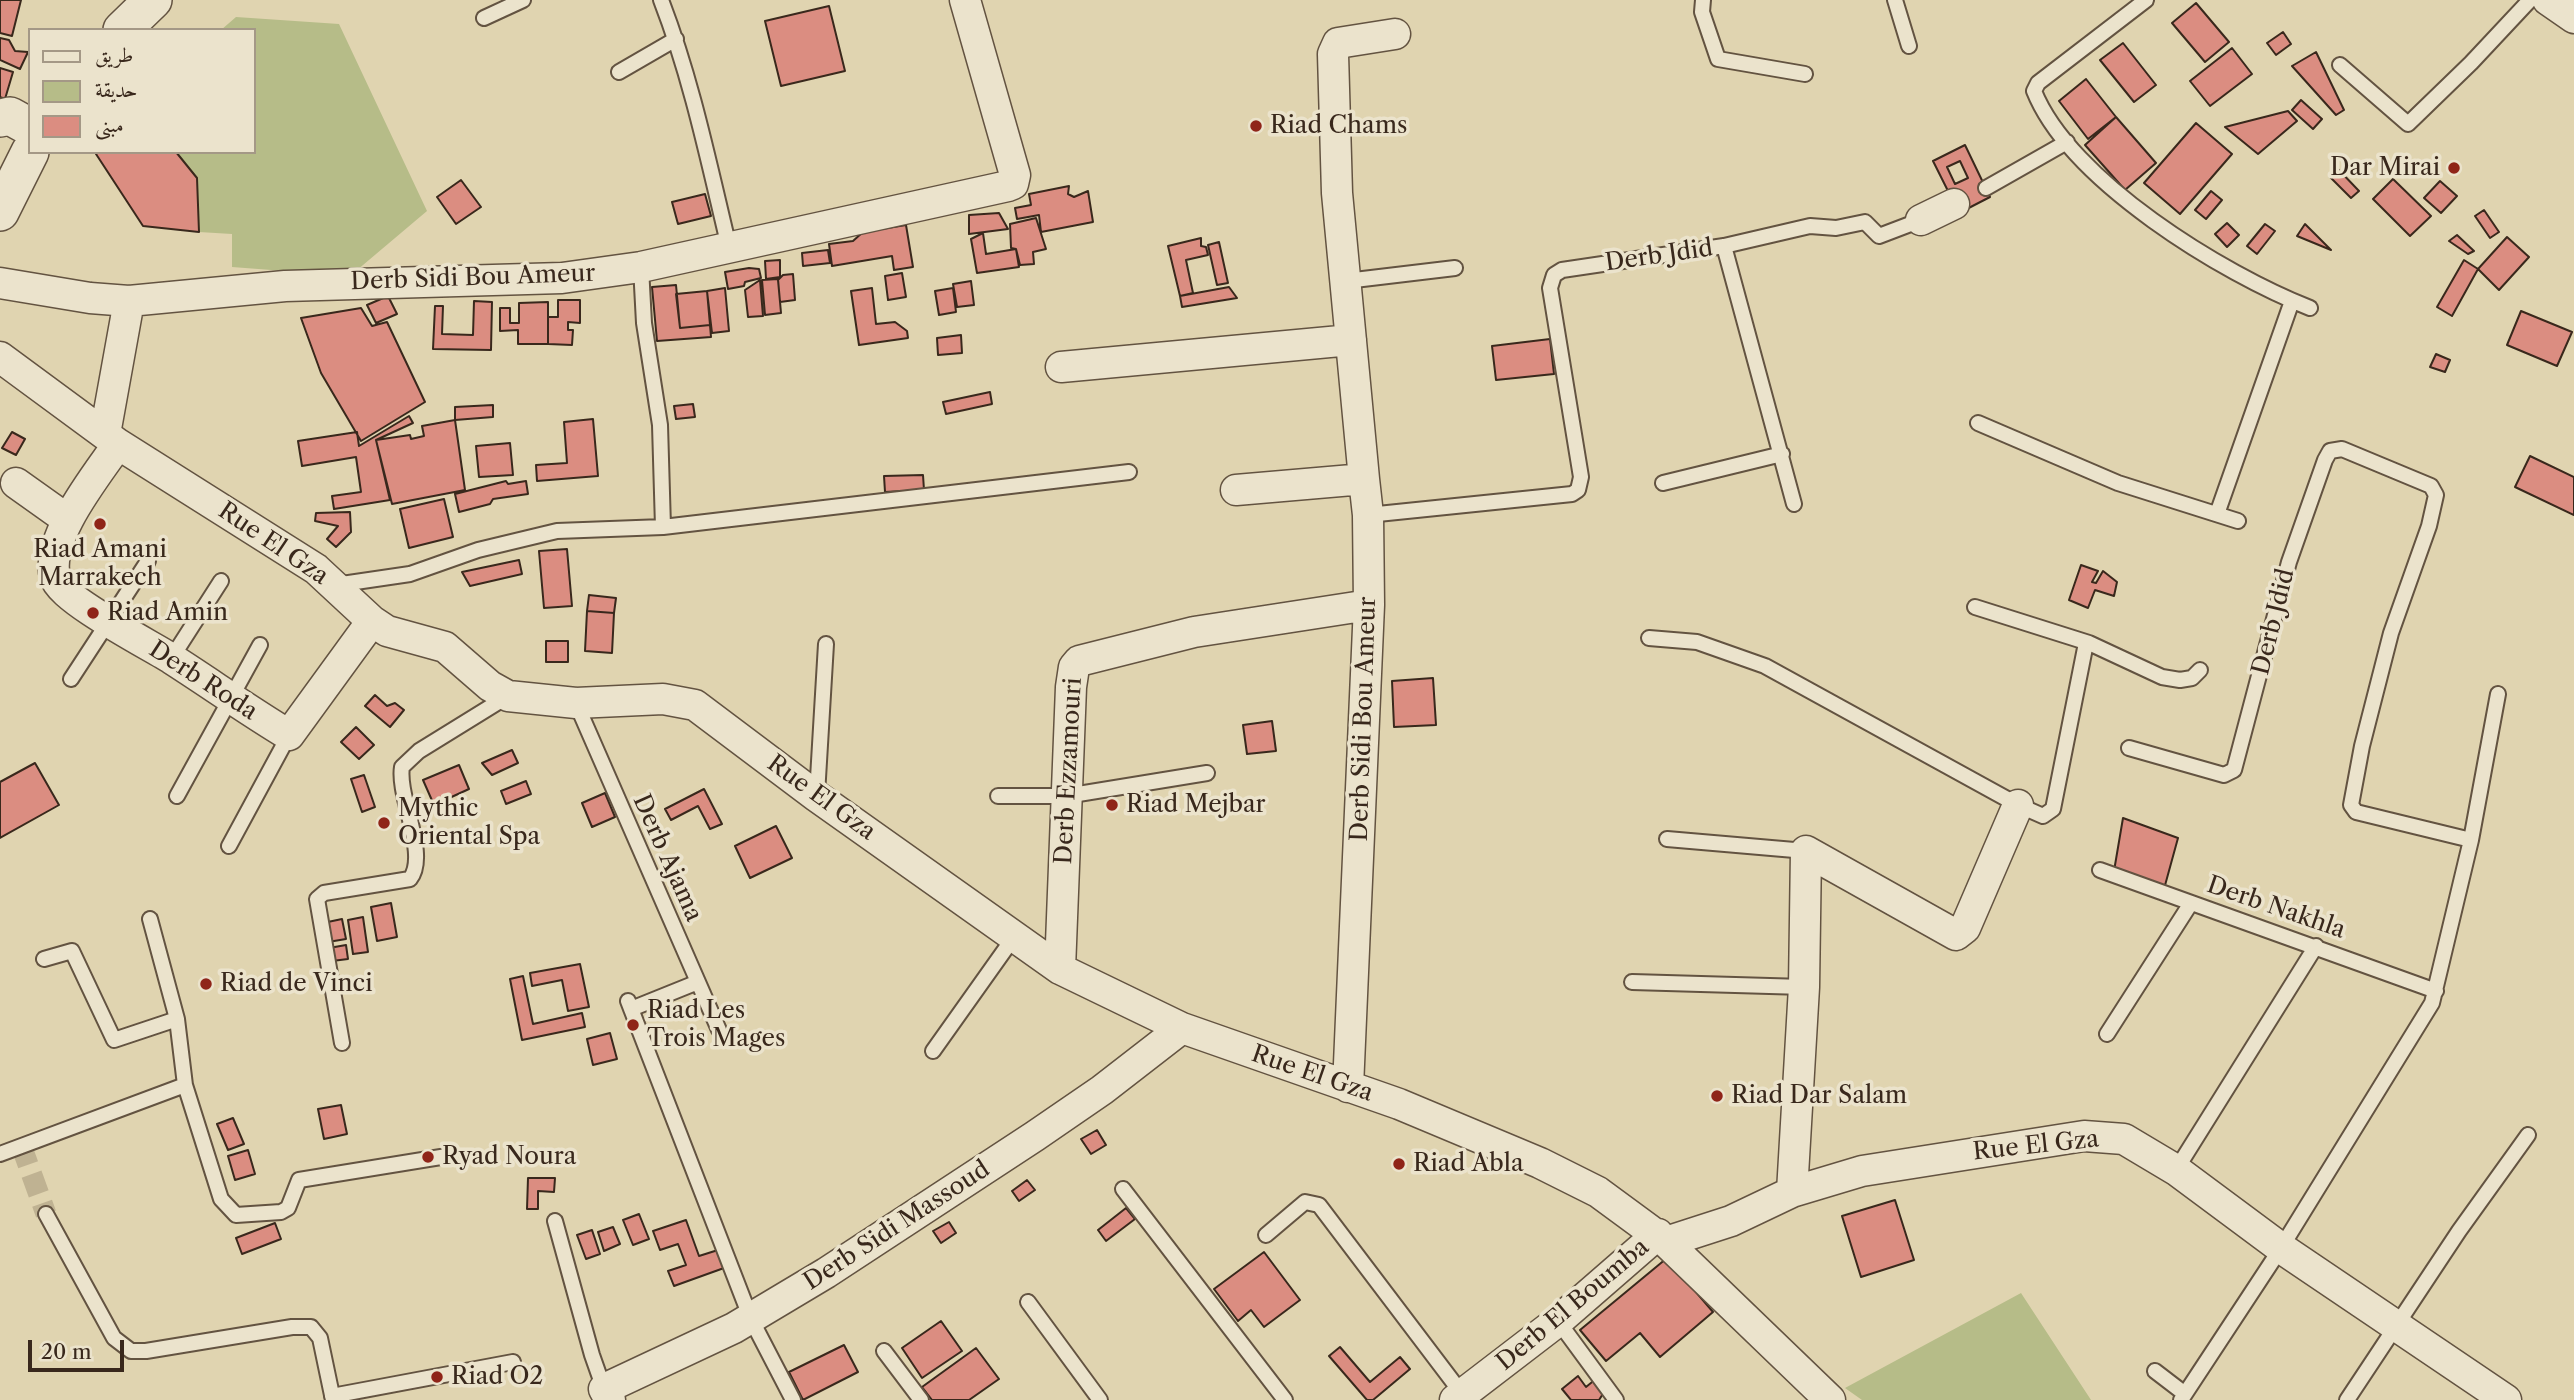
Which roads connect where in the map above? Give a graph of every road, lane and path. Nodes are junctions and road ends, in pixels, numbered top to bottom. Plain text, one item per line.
1 (153, 0) edge
2 (523, 0) edge
3 (661, 0) edge
4 (965, 0) edge
5 (1703, 0) edge
6 (1895, 0) edge
7 (2146, 0) edge
8 (2530, 0) edge
9 (2548, 0) edge
10 (484, 18) dead end
11 (2574, 18) edge
12 (124, 28) edge
13 (1395, 34) dead end
14 (676, 39) junction
15 (1909, 46) dead end
16 (2340, 65) dead end
17 (619, 72) dead end
18 (1805, 74) dead end
19 (0, 118) edge
20 (28, 126) edge
21 (2067, 142) junction
22 (29, 154) edge
23 (1986, 188) dead end
24 (1954, 204) dead end
25 (0, 212) edge
26 (1922, 220) joint
27 (1724, 246) junction
28 (729, 247) junction
29 (641, 267) junction
30 (1455, 268) dead end
31 (1346, 281) junction
32 (0, 283) edge
33 (128, 301) junction
34 (2292, 301) junction
35 (2310, 308) dead end
36 (1351, 340) junction
37 (0, 357) edge
38 (1061, 367) dead end
39 (1978, 423) dead end
40 (111, 439) junction
41 (1782, 454) junction
42 (1129, 472) dead end
43 (1364, 479) junction
44 (16, 483) dead end
45 (1663, 483) dead end
46 (1236, 491) dead end
47 (1794, 504) dead end
48 (2217, 514) junction
49 (1368, 515) junction
50 (68, 520) junction
51 (2238, 521) dead end
52 (663, 527) junction
53 (148, 561) dead end
54 (221, 581) dead end
55 (334, 585) junction
56 (1368, 605) junction
57 (1975, 607) dead end
58 (108, 621) junction
59 (372, 621) junction
60 (1649, 638) dead end
61 (2085, 643) junction
62 (826, 644) dead end
63 (260, 645) dead end
64 (171, 659) junction
65 (2200, 670) dead end
66 (71, 679) dead end
67 (2498, 694) dead end
68 (508, 696) junction
69 (230, 699) junction
70 (576, 703) junction
71 (289, 735) junction
72 (2129, 748) dead end
73 (1207, 773) dead end
74 (177, 796) dead end
75 (816, 796) junction
76 (998, 796) dead end
77 (1066, 796) junction
78 (2018, 805) junction
79 (1667, 839) dead end
80 (2471, 840) junction
81 (229, 846) dead end
82 (1805, 851) junction
83 (2100, 870) dead end
84 (2191, 903) junction
85 (150, 919) dead end
86 (1014, 937) junction
87 (2316, 946) junction
88 (44, 959) dead end
89 (1060, 969) junction
90 (698, 982) junction
91 (1632, 982) dead end
92 (1804, 987) junction
93 (2436, 991) junction
94 (177, 1019) junction
95 (1182, 1028) junction
96 (719, 1030) dead end
97 (2107, 1034) dead end
98 (342, 1043) dead end
99 (933, 1051) dead end
100 (185, 1085) junction
101 (1348, 1087) junction
102 (2528, 1135) dead end
103 (0, 1154) edge
104 (447, 1156) dead end
105 (2176, 1170) junction
106 (1123, 1189) dead end
107 (1793, 1192) junction
108 (46, 1214) tunnel mouth
109 (555, 1221) dead end
110 (1266, 1235) dead end
111 (1662, 1238) junction
112 (2281, 1248) junction
113 (1028, 1302) dead end
114 (751, 1319) junction
115 (1558, 1321) junction
116 (2399, 1325) junction
117 (884, 1351) dead end
118 (513, 1362) dead end
119 (2155, 1371) dead end
120 (607, 1394) edge
121 (1459, 1397) edge
122 (2183, 1397) edge
123 (333, 1398) edge
124 (793, 1400) edge
125 (921, 1400) edge
126 (1100, 1400) edge
127 (1285, 1400) edge
128 (1616, 1400) edge
129 (1830, 1400) edge
130 (2347, 1400) edge
131 (2506, 1400) edge

1 - 12 street
2 - 10 lane
3 - 14 lane
4 - 28 street, Derb Sidi Bou Ameur
5 - 18 lane
6 - 15 lane
7 - 21 lane
8 - 16 lane
9 - 11 street
13 - 31 street, Derb Sidi Bou Ameur
14 - 17 lane
14 - 28 lane
19 - 20 street
21 - 23 lane
21 - 34 lane
22 - 25 street
24 - 26 street, Derb Jdid
26 - 27 lane, Derb Jdid
27 - 41 lane
27 - 49 lane, Derb Jdid
28 - 29 street, Derb Sidi Bou Ameur
29 - 33 street, Derb Sidi Bou Ameur
29 - 52 lane
30 - 31 lane
31 - 36 street, Derb Sidi Bou Ameur
32 - 33 street, Derb Sidi Bou Ameur
33 - 40 street
34 - 35 lane
34 - 48 lane
36 - 38 street
36 - 43 street, Derb Sidi Bou Ameur
37 - 40 street, Rue El Gza
39 - 48 lane
40 - 50 street, Derb Roda
40 - 55 street, Rue El Gza
41 - 45 lane
41 - 47 lane
42 - 52 lane
43 - 46 street
43 - 49 street, Derb Sidi Bou Ameur
44 - 50 street
48 - 51 lane
49 - 56 street, Derb Sidi Bou Ameur
50 - 58 street, Derb Roda
52 - 55 lane
53 - 58 lane
54 - 64 lane
55 - 59 street, Rue El Gza
56 - 77 street, Derb Ezzamouri
56 - 101 street, Derb Sidi Bou Ameur
57 - 61 lane
58 - 64 street, Derb Roda
58 - 66 lane
59 - 68 street, Rue El Gza
59 - 71 street
60 - 78 lane
61 - 65 lane
61 - 78 lane
62 - 75 lane
63 - 69 lane
64 - 69 street, Derb Roda
67 - 80 lane
68 - 70 street, Rue El Gza
68 - 98 lane
69 - 71 street, Derb Roda
69 - 74 lane
70 - 75 street, Rue El Gza
70 - 90 lane, Derb Ajama
71 - 81 lane
72 - 80 lane, Derb Jdid
73 - 77 lane
75 - 86 street, Rue El Gza
76 - 77 lane
77 - 89 street, Derb Ezzamouri
78 - 82 street
79 - 82 lane
80 - 93 lane
82 - 92 street
83 - 84 lane, Derb Nakhla
84 - 87 lane, Derb Nakhla
84 - 97 lane
85 - 94 lane
86 - 89 street, Rue El Gza
86 - 99 lane
87 - 93 lane, Derb Nakhla
87 - 105 lane
88 - 94 lane
89 - 95 street, Rue El Gza
90 - 96 lane, Derb Ajama
90 - 114 lane
91 - 92 lane
92 - 107 street
93 - 112 lane
94 - 100 lane
95 - 101 street, Rue El Gza
95 - 114 street, Derb Sidi Massoud
100 - 103 lane
100 - 104 lane
101 - 111 street, Rue El Gza
102 - 116 lane
105 - 107 street, Rue El Gza
105 - 112 street, Rue El Gza
106 - 127 lane
107 - 111 street, Rue El Gza
108 - 123 lane
109 - 120 lane
110 - 121 lane
111 - 115 street, Derb El Boumba
111 - 129 street, Rue El Gza
112 - 116 street, Rue El Gza
112 - 122 lane
113 - 126 lane
114 - 120 street, Derb Sidi Massoud
114 - 124 lane
115 - 121 street, Derb El Boumba
115 - 128 lane
116 - 130 lane
116 - 131 street, Rue El Gza
117 - 125 lane
118 - 123 lane
119 - 122 lane

